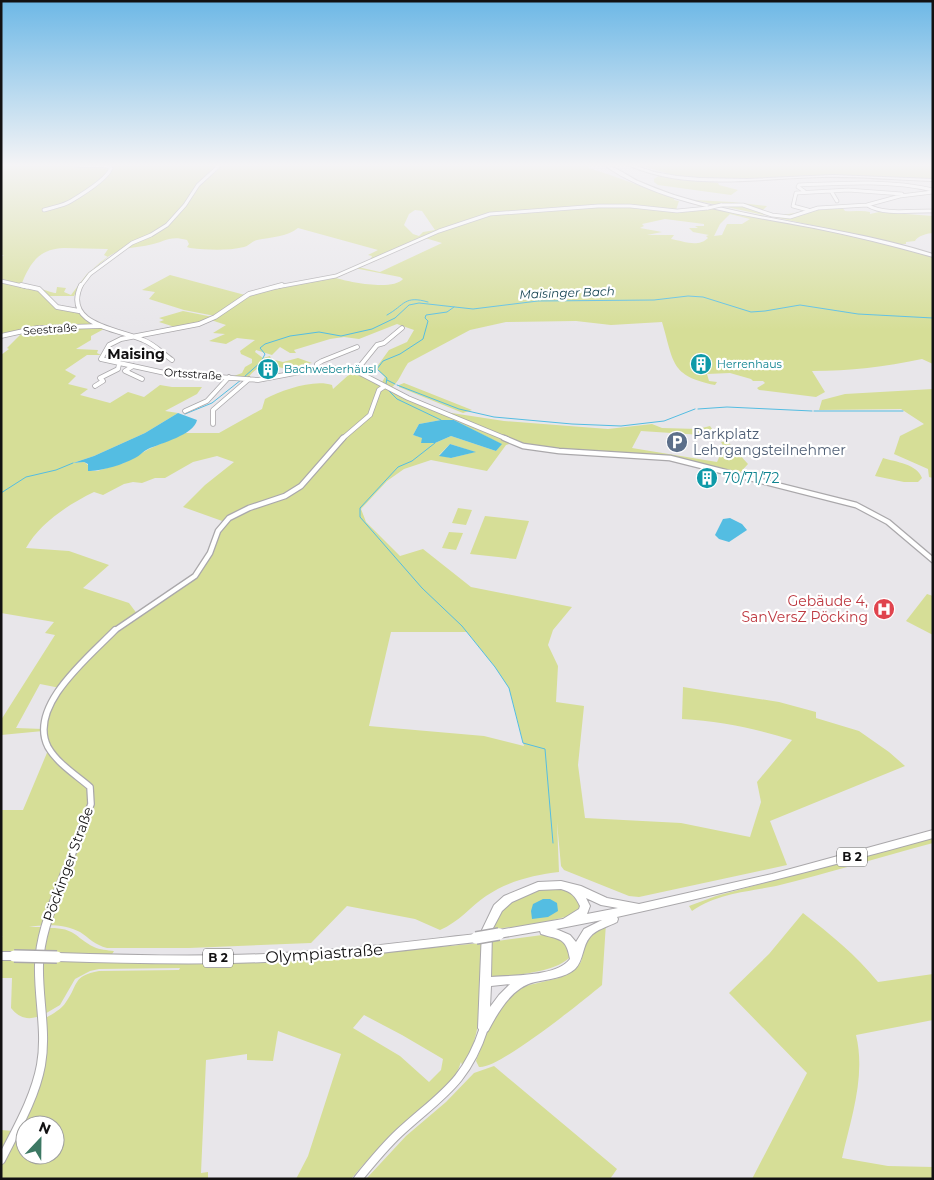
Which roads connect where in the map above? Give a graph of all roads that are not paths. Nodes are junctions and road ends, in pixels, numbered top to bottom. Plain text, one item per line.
1 (171, 220) edge
2 (471, 220) edge
3 (783, 220) edge
4 (933, 256) edge
5 (1, 281) edge
6 (79, 311) junction
7 (100, 326) junction
8 (402, 328) dead end
9 (1, 336) edge
10 (132, 336) junction
11 (358, 347) dead end
12 (172, 360) dead end
13 (134, 365) junction
14 (118, 366) junction
15 (316, 369) junction
16 (125, 371) junction
17 (356, 372) junction
18 (230, 377) junction
19 (142, 379) dead end
20 (247, 379) junction
21 (95, 386) dead end
22 (385, 386) junction
23 (185, 411) dead end
24 (213, 424) dead end
25 (933, 560) edge
26 (933, 834) edge
27 (567, 886) junction
28 (645, 909) junction
29 (618, 914) junction
30 (560, 925) junction
31 (530, 930) junction
32 (1, 956) edge
33 (575, 959) junction
34 (538, 976) junction
35 (485, 982) junction
36 (484, 1028) junction
37 (1, 1160) edge
38 (358, 1179) edge

1 - 6 street
2 - 10 street, bridge
3 - 4 main road
5 - 6 street
6 - 7 street
7 - 9 street, Seestraße
7 - 10 street
8 - 17 street
10 - 12 street
10 - 14 street
11 - 15 street
13 - 14 street, Ortsstraße
13 - 16 street
13 - 18 street, Ortsstraße
14 - 16 street
14 - 21 street
15 - 17 street, Ortsstraße
15 - 20 street, Ortsstraße
16 - 19 street
17 - 22 street, Ortsstraße
18 - 20 street, Ortsstraße
18 - 23 street
20 - 24 street
22 - 25 street, Ortsstraße
22 - 37 street, Pöckinger Straße
26 - 28 main road, B 2
27 - 28 main road
27 - 30 main road
27 - 35 main road
28 - 29 main road, Olympiastraße / B 2
29 - 30 main road, Olympiastraße / B 2
29 - 33 main road
30 - 31 main road, Olympiastraße / B 2
31 - 32 main road, Olympiastraße / B 2, bridge
31 - 33 main road
33 - 34 main road
34 - 35 main road
34 - 36 main road
35 - 36 main road
36 - 38 street

